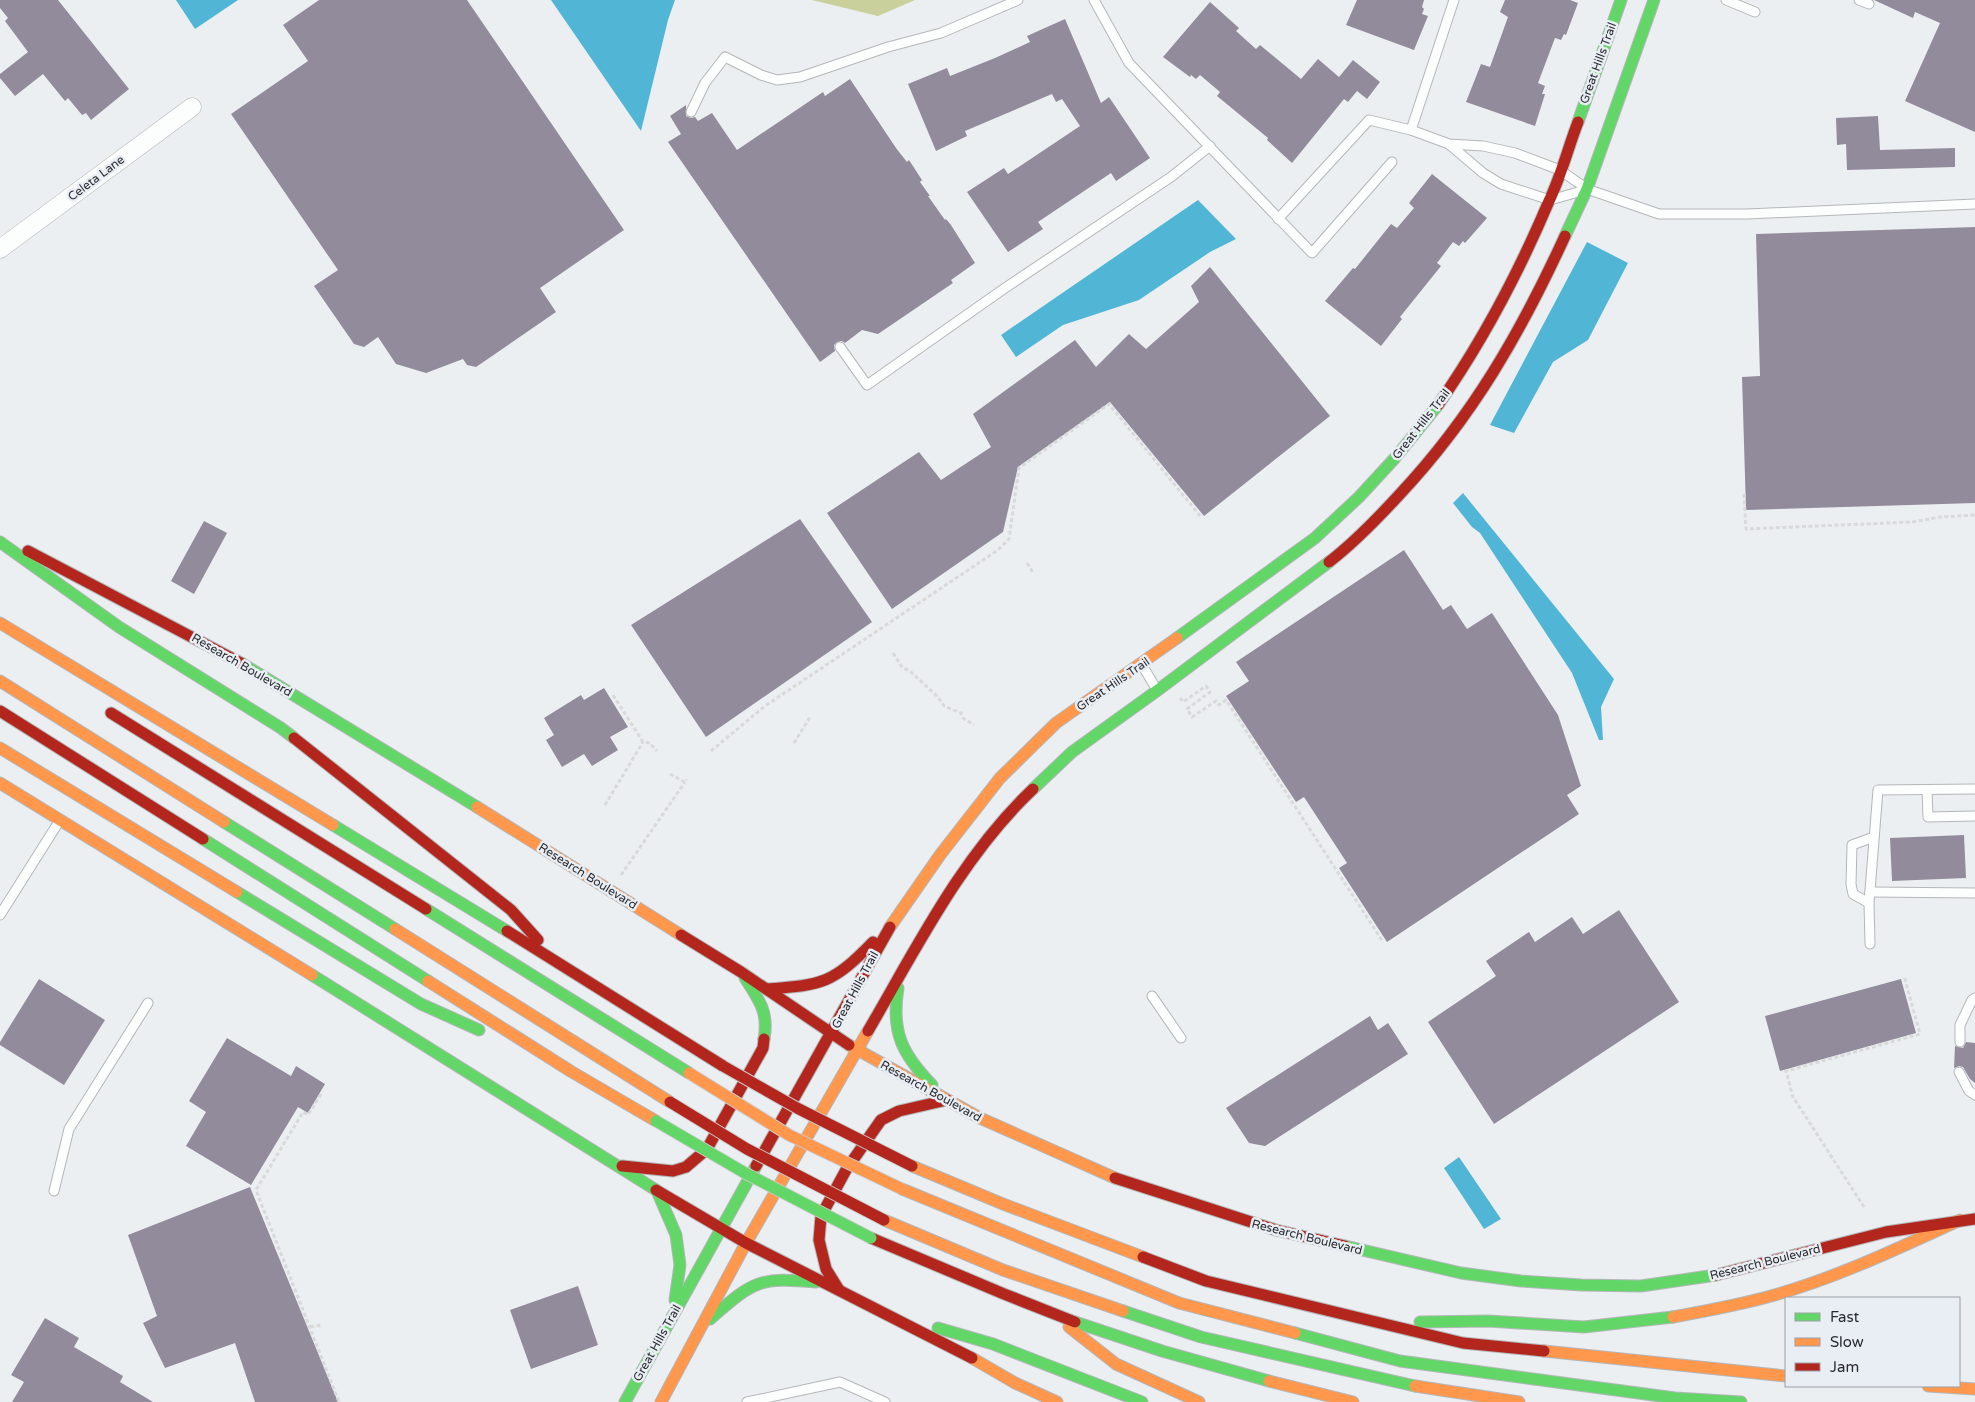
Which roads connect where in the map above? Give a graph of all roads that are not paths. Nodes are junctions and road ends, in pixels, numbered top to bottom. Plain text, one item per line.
1 (1018, 0) edge
2 (1094, 0) edge
3 (1454, 0) edge
4 (1621, 0) edge
5 (1654, 0) edge
6 (1726, 0) edge
7 (1859, 0) edge
8 (1869, 4) dead end
9 (1756, 12) dead end
10 (192, 107) dead end
11 (691, 112) dead end
12 (1411, 130) junction
13 (1450, 144) junction
14 (1210, 146) junction
15 (1392, 162) dead end
16 (1560, 170) junction
17 (1586, 189) junction
18 (1550, 200) junction
19 (1975, 204) edge
20 (1278, 219) junction
21 (0, 249) edge
22 (840, 347) dead end
23 (0, 536) edge
24 (0, 542) edge
25 (0, 623) edge
26 (1142, 664) junction
27 (0, 681) edge
28 (1158, 690) junction
29 (101, 706) dead end
30 (0, 711) edge
31 (0, 748) edge
32 (0, 783) edge
33 (1975, 789) edge
34 (1927, 790) junction
35 (1975, 816) edge
36 (60, 820) junction
37 (1874, 837) junction
38 (1870, 892) junction
39 (1975, 893) edge
40 (1868, 904) junction
41 (0, 916) edge
42 (895, 919) junction
43 (1870, 944) dead end
44 (555, 960) junction
45 (741, 972) junction
46 (900, 978) junction
47 (767, 989) junction
48 (1152, 996) dead end
49 (1975, 998) edge
50 (148, 1003) dead end
51 (832, 1034) junction
52 (1181, 1038) dead end
53 (1960, 1042) dead end
54 (858, 1051) junction
55 (572, 1072) junction
56 (1959, 1072) dead end
57 (1975, 1095) edge
58 (947, 1100) junction
59 (616, 1166) junction
60 (54, 1191) dead end
61 (657, 1191) junction
62 (1975, 1219) edge
63 (1960, 1220) junction
64 (720, 1228) junction
65 (746, 1243) junction
66 (824, 1282) junction
67 (839, 1290) junction
68 (1050, 1313) junction
69 (886, 1314) junction
70 (673, 1315) junction
71 (1376, 1322) junction
72 (701, 1327) junction
73 (1785, 1376) edge
74 (1952, 1387) edge
75 (1975, 1388) edge
76 (625, 1402) edge
77 (661, 1402) edge
78 (747, 1402) edge
79 (885, 1402) edge
80 (1056, 1402) edge
81 (1142, 1402) edge
82 (1199, 1402) edge
83 (1354, 1402) edge
84 (1519, 1402) edge
85 (1741, 1402) edge

1 - 11 lane
2 - 14 lane
3 - 12 lane
4 - 16 main road, Great Hills Trail
5 - 17 main road
6 - 9 lane
7 - 8 lane
10 - 21 street, Celeta Lane
12 - 13 lane
12 - 20 lane
13 - 16 lane
13 - 18 lane
14 - 20 lane
14 - 22 lane
15 - 20 lane
16 - 17 lane
16 - 18 main road, Great Hills Trail
17 - 18 lane
17 - 19 lane
17 - 28 main road
18 - 26 main road, Great Hills Trail
23 - 45 main road, Research Boulevard
24 - 44 main road
25 - 44 main road
26 - 28 lane
26 - 42 main road, Great Hills Trail
27 - 84 main road, bridge
28 - 46 main road
29 - 85 main road, bridge
30 - 55 main road
31 - 55 main road
32 - 36 main road
33 - 34 lane
34 - 35 lane
34 - 37 lane
36 - 41 lane
36 - 59 main road
37 - 38 lane
37 - 40 lane
38 - 39 lane
38 - 40 lane
40 - 43 lane
42 - 47 main road
42 - 51 main road, Great Hills Trail
44 - 71 main road, bridge
45 - 47 main road, Research Boulevard
45 - 59 main road
46 - 54 main road
46 - 58 main road
47 - 51 main road, Research Boulevard
48 - 52 lane
49 - 53 lane
50 - 60 lane
51 - 54 main road, Research Boulevard
51 - 64 main road, Great Hills Trail
54 - 58 main road, Research Boulevard
54 - 65 main road
55 - 68 main road, bridge
56 - 57 lane
58 - 63 main road, Research Boulevard
58 - 67 main road
59 - 61 main road
61 - 64 main road
61 - 70 main road
62 - 63 main road, Research Boulevard
63 - 71 main road
64 - 65 main road
64 - 70 main road, Great Hills Trail
65 - 66 main road
65 - 72 main road
66 - 67 main road
66 - 72 main road
67 - 69 main road
68 - 82 main road
68 - 83 main road
69 - 80 main road
69 - 81 main road
70 - 76 main road, Great Hills Trail
71 - 73 main road
72 - 77 main road
74 - 75 main road
78 - 79 lane

